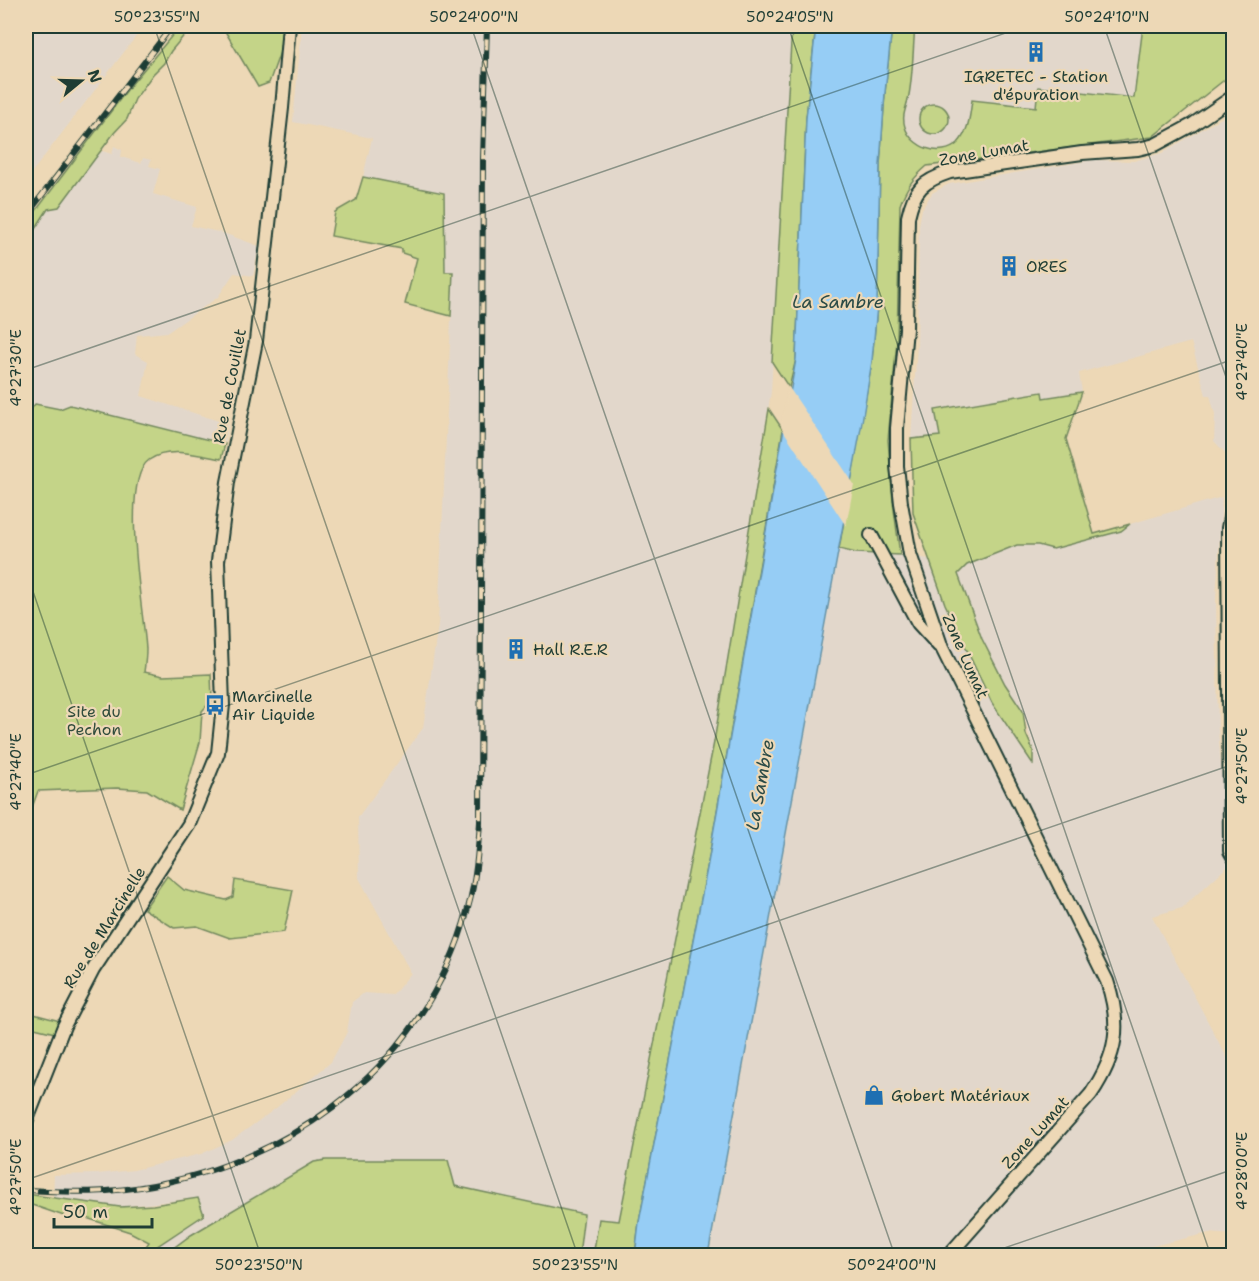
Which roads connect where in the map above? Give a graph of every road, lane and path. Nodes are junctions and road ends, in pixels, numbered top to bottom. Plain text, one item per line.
1 (289, 26) edge
2 (1233, 96) edge
3 (1233, 498) edge
4 (871, 535) dead end
5 (942, 648) junction
6 (218, 753) joint
7 (1233, 858) edge
8 (26, 1122) edge
9 (948, 1256) edge

1 - 6 street, Rue de Couillet
2 - 5 street, Zone Lumat
3 - 7 street
4 - 5 street
5 - 9 street, Zone Lumat
6 - 8 street, Rue de Marcinelle

